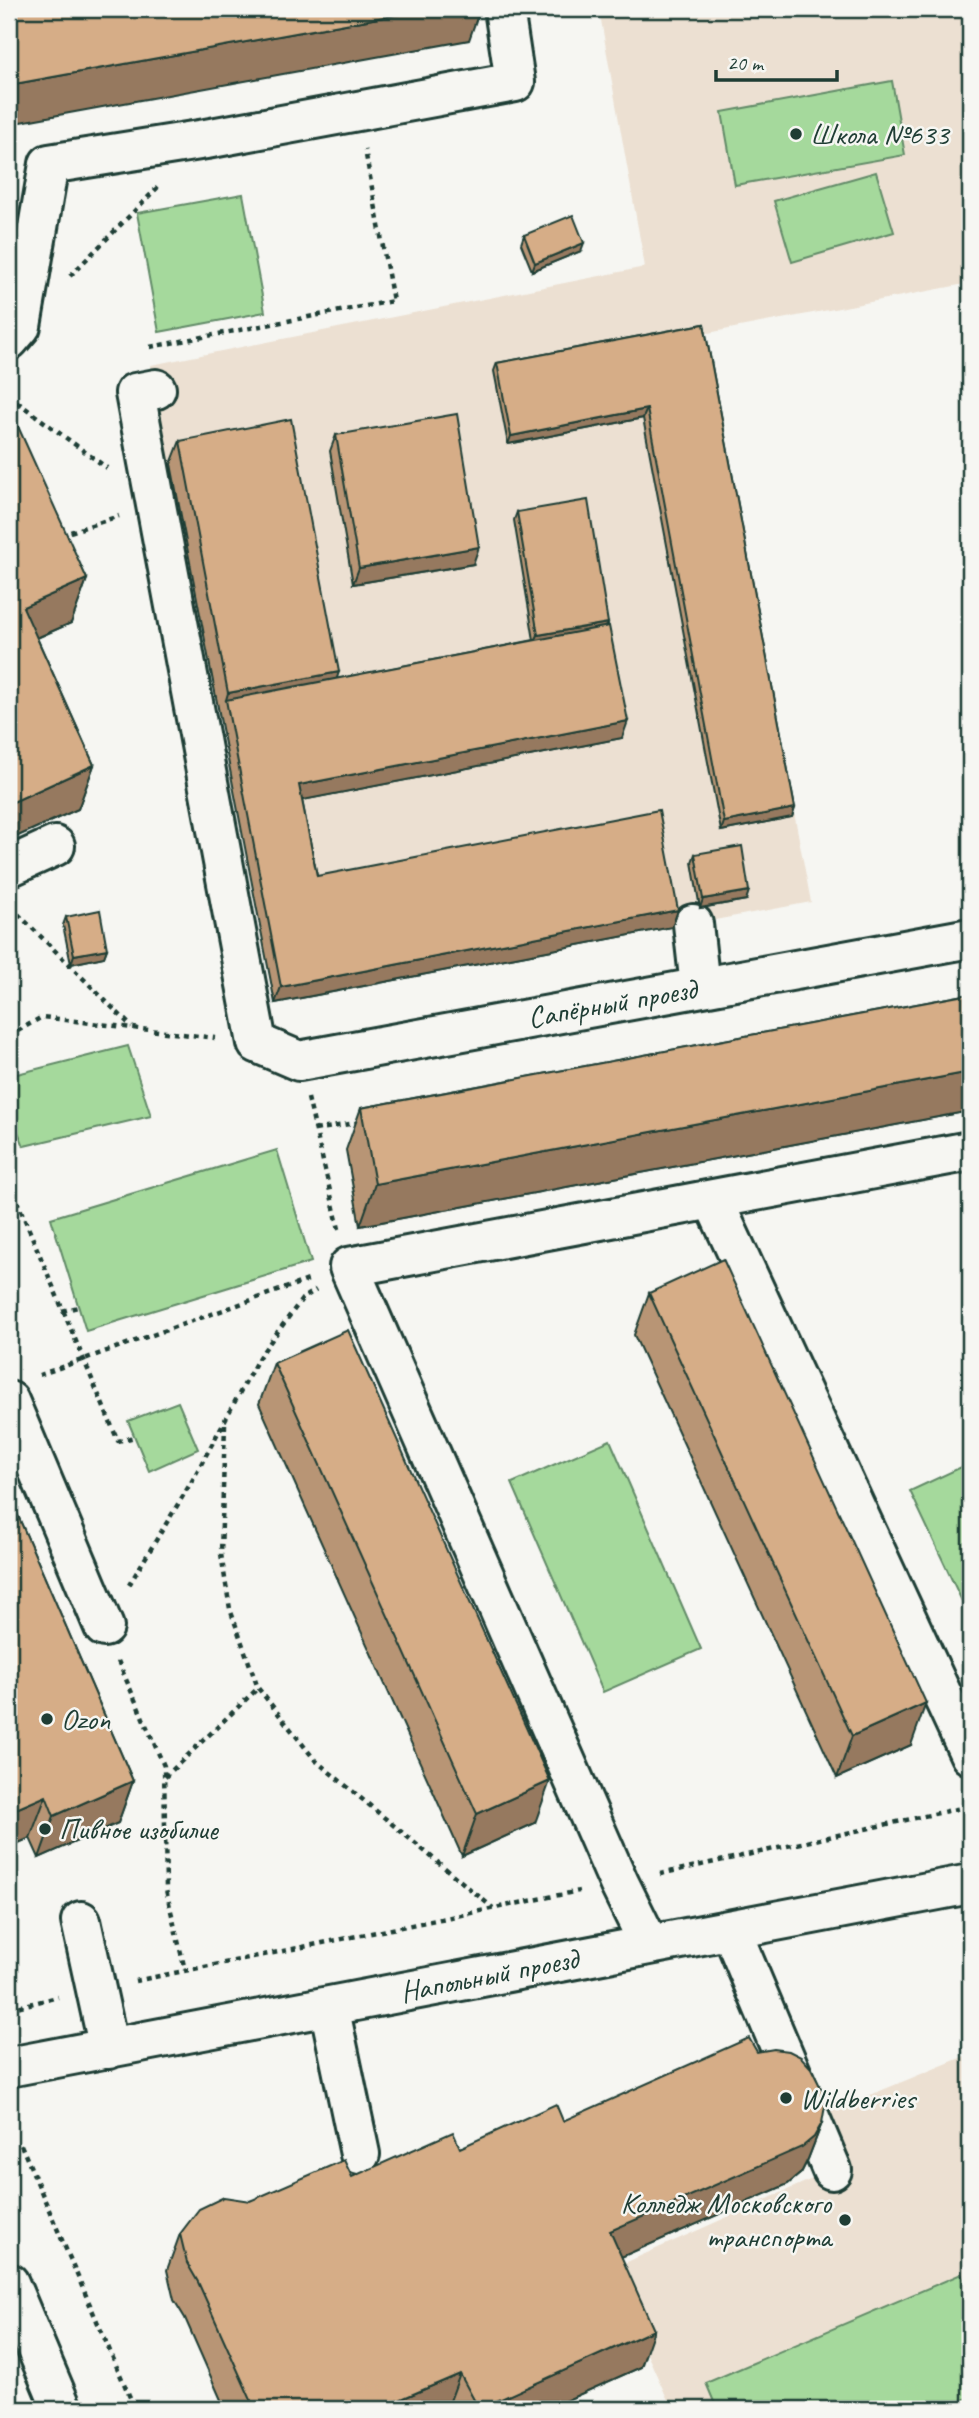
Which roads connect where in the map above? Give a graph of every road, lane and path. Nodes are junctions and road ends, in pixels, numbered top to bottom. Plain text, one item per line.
1 (504, 9) edge
2 (357, 111) junction
3 (206, 139) junction
4 (69, 277) dead end
5 (9, 340) edge
6 (146, 391) joint
7 (9, 396) edge
8 (156, 504) junction
9 (59, 536) edge
10 (55, 846) dead end
11 (9, 867) edge
12 (9, 905) edge
13 (693, 924) dead end
14 (970, 938) edge
15 (699, 988) junction
16 (133, 1028) junction
17 (9, 1036) edge
18 (257, 1043) junction
19 (299, 1061) junction
20 (374, 1119) edge
21 (315, 1130) junction
22 (970, 1151) edge
23 (9, 1182) edge
24 (713, 1200) junction
25 (334, 1272) junction
26 (78, 1307) dead end
27 (62, 1311) junction
28 (83, 1361) junction
29 (21, 1389) edge
30 (226, 1419) junction
31 (135, 1437) dead end
32 (103, 1627) junction
33 (258, 1688) junction
34 (970, 1755) edge
35 (164, 1777) junction
36 (970, 1806) edge
37 (619, 1883) junction
38 (970, 1884) edge
39 (493, 1908) junction
40 (81, 1921) dead end
41 (731, 1930) junction
42 (649, 1944) junction
43 (185, 1970) junction
44 (96, 1989) junction
45 (329, 2006) junction
46 (9, 2009) edge
47 (109, 2049) junction
48 (9, 2067) edge
49 (21, 2145) dead end
50 (360, 2154) dead end
51 (832, 2170) dead end
52 (9, 2283) edge
53 (62, 2409) edge
54 (135, 2409) edge

1 - 2 street
2 - 3 street
2 - 6 path
3 - 4 path
3 - 5 street
6 - 8 street
7 - 8 path
8 - 9 path
8 - 18 street
10 - 11 street
12 - 16 path
13 - 15 street
14 - 15 street, Сапёрный проезд
15 - 19 street, Сапёрный проезд
16 - 17 path
16 - 18 path
18 - 19 street
19 - 21 path
20 - 21 path
21 - 25 path
22 - 24 street
23 - 27 path
24 - 25 street
24 - 34 street
25 - 28 path
25 - 30 path
25 - 37 street
26 - 27 path
27 - 28 path
28 - 29 path
28 - 31 path
29 - 32 street
30 - 32 path
30 - 33 path
32 - 35 path
33 - 35 path
33 - 39 path
35 - 43 path
36 - 37 path
37 - 39 path
37 - 42 street
38 - 41 street, Напольный проезд
39 - 43 path
40 - 44 street
41 - 42 street, Напольный проезд
41 - 51 street
42 - 45 street, Напольный проезд
43 - 44 path
44 - 46 path
44 - 47 street
45 - 47 street, Напольный проезд
45 - 50 street
47 - 48 street, Напольный проезд
49 - 54 path
52 - 53 street

